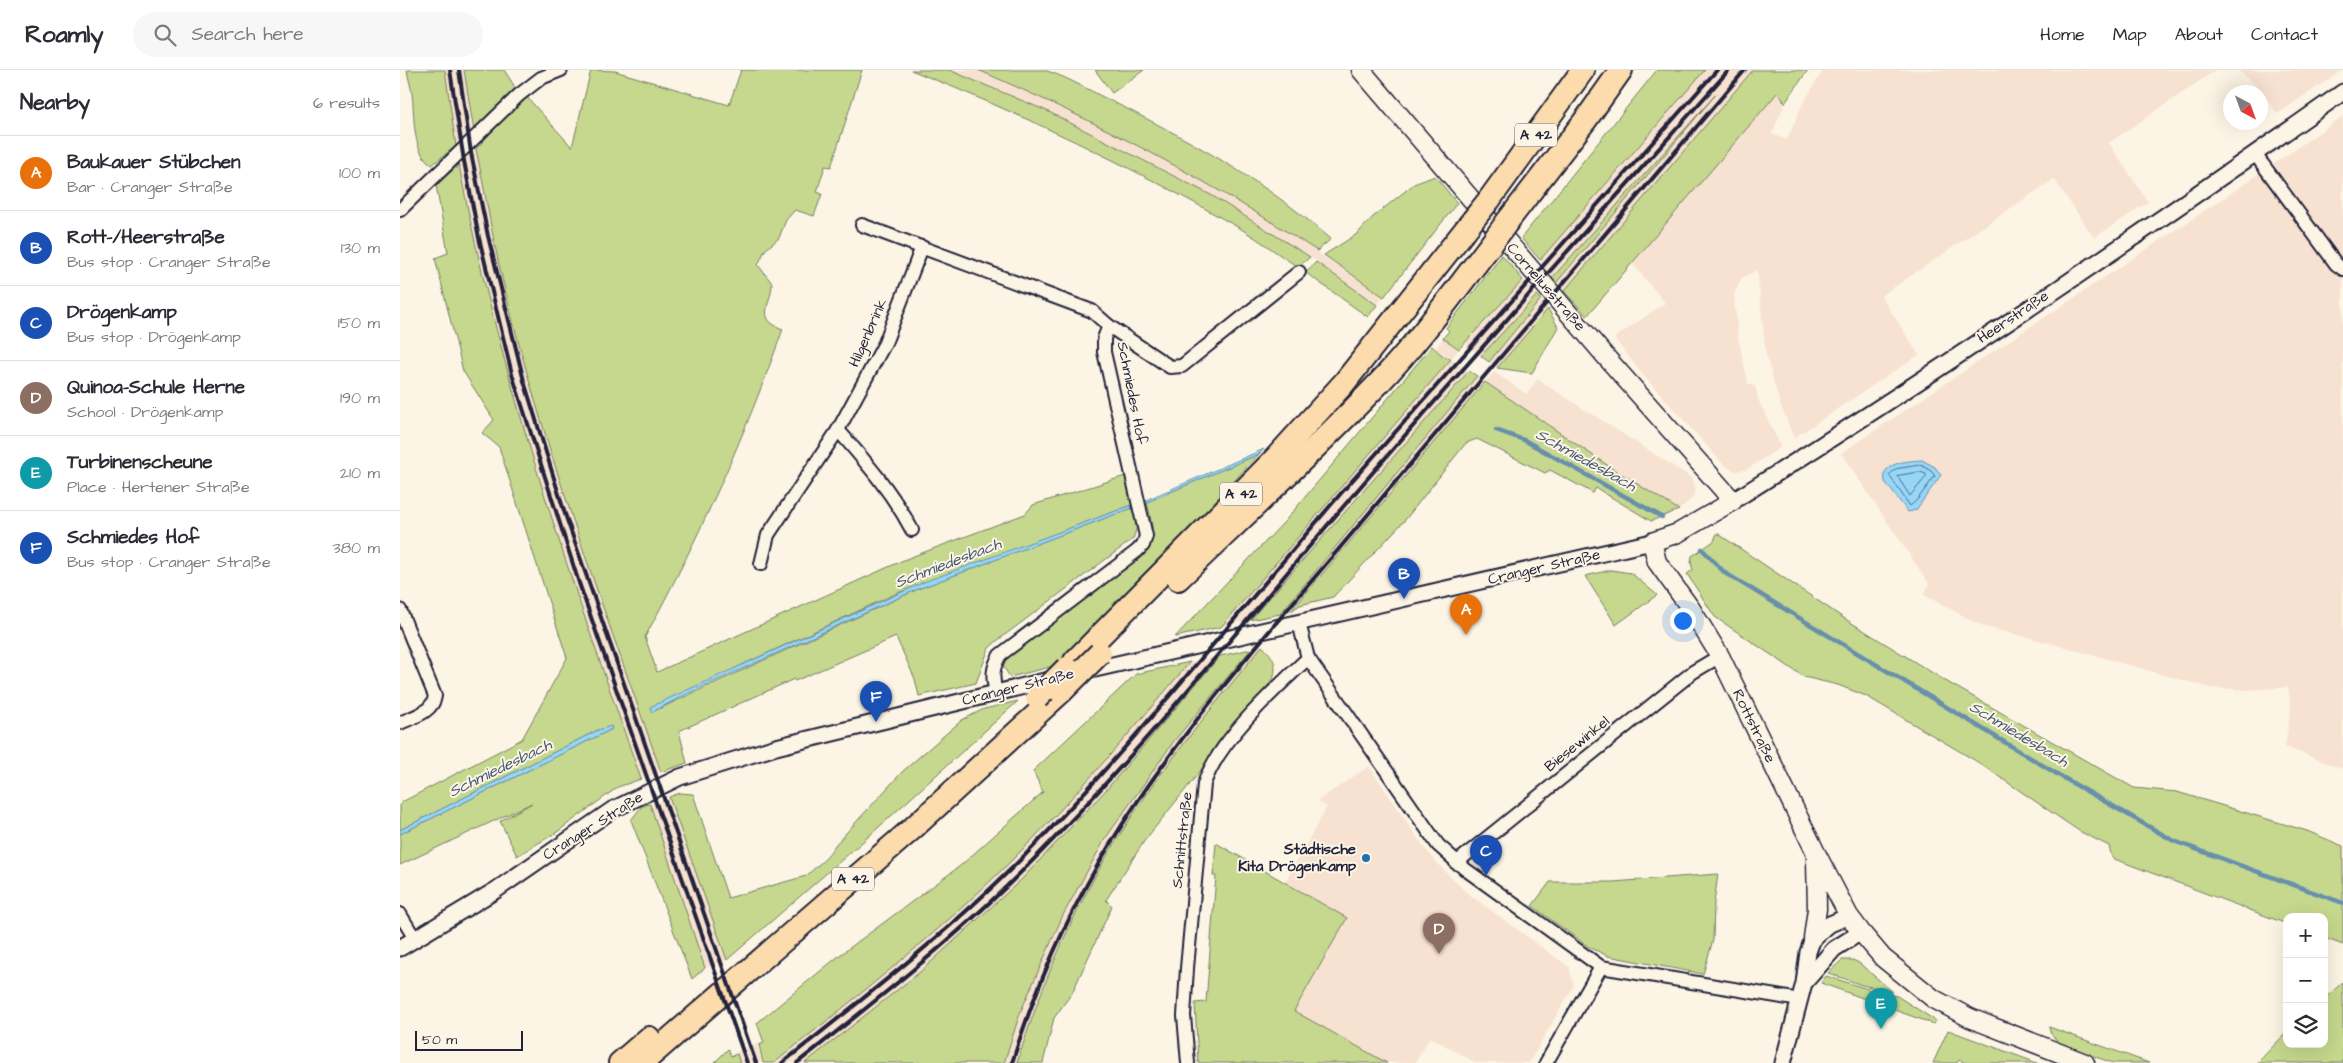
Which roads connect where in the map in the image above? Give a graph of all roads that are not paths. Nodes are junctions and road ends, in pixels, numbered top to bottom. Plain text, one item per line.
1 (561, 70) edge
2 (1361, 70) edge
3 (1583, 70) edge
4 (1621, 70) edge
5 (2343, 92) edge
6 (2255, 154) junction
7 (400, 210) edge
8 (862, 225) dead end
9 (922, 247) junction
10 (2343, 269) edge
11 (1299, 272) dead end
12 (1109, 326) junction
13 (838, 430) junction
14 (1734, 501) junction
15 (912, 530) dead end
16 (1678, 533) joint
17 (1652, 542) junction
18 (761, 564) dead end
19 (400, 610) edge
20 (1299, 623) junction
21 (1720, 656) junction
22 (1308, 658) junction
23 (996, 692) junction
24 (400, 723) edge
25 (1816, 853) junction
26 (1456, 862) junction
27 (400, 914) edge
28 (1849, 916) junction
29 (1861, 932) junction
30 (1813, 938) junction
31 (415, 939) junction
32 (400, 948) edge
33 (1601, 967) junction
34 (1804, 983) junction
35 (1800, 1000) junction
36 (620, 1063) edge
37 (642, 1063) edge
38 (1188, 1063) edge
39 (1546, 1063) edge
40 (1782, 1063) edge
41 (2085, 1063) edge

1 - 7 street
2 - 14 main road, Corneliusstraße
3 - 36 highway, A 42, bridge
4 - 37 highway, A 42, bridge
5 - 6 street, Heerstraße
6 - 10 street
6 - 14 street, Heerstraße
8 - 9 street, Schmiedes Hof
9 - 12 street, Schmiedes Hof
9 - 13 street, Hilgenbrink
11 - 12 street, Schmiedes Hof
12 - 23 street, Schmiedes Hof
13 - 15 street
13 - 18 street, Hilgenbrink
14 - 16 main road, Heerstraße
16 - 17 main road, Cranger Straße
17 - 20 street, Cranger Straße
17 - 21 main road, Rottstraße
19 - 24 street
20 - 22 street
20 - 23 street, Cranger Straße
21 - 25 main road, Rottstraße
21 - 26 street, Biesewinkel
22 - 26 street
22 - 38 street, Schnittstraße
23 - 31 street, Cranger Straße
25 - 28 main road, Rottstraße
25 - 30 main road
26 - 33 street
27 - 31 street
28 - 29 main road, Rottstraße
28 - 30 street
29 - 34 street
29 - 41 main road, Rottstraße
30 - 34 street
31 - 32 street, Cranger Straße
33 - 35 street
33 - 39 street
34 - 35 street
35 - 40 street

